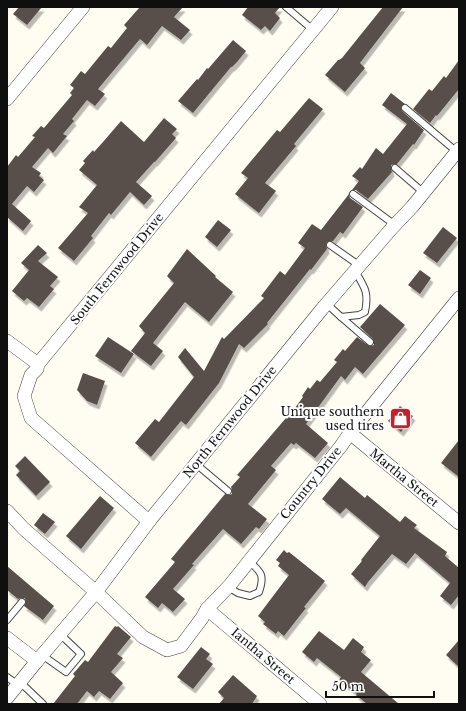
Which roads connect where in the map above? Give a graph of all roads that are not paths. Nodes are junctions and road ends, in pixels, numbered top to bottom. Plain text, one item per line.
1 (83, 7) edge
2 (286, 7) edge
3 (332, 7) edge
4 (313, 30) junction
5 (7, 99) edge
6 (405, 108) dead end
7 (458, 150) edge
8 (395, 168) dead end
9 (424, 193) junction
10 (353, 194) dead end
11 (395, 225) junction
12 (330, 245) dead end
13 (358, 268) junction
14 (459, 298) edge
15 (327, 304) junction
16 (341, 317) junction
17 (7, 341) edge
18 (370, 342) dead end
19 (38, 364) junction
20 (350, 433) junction
21 (196, 464) junction
22 (228, 491) dead end
23 (7, 511) edge
24 (150, 520) junction
25 (459, 523) edge
26 (249, 561) junction
27 (228, 587) junction
28 (96, 592) junction
29 (22, 602) dead end
30 (207, 609) junction
31 (7, 620) edge
32 (60, 634) junction
33 (7, 638) edge
34 (39, 658) junction
35 (15, 681) edge
36 (7, 698) edge
37 (43, 704) edge
38 (320, 704) edge

1 - 5 street
2 - 4 lane
3 - 4 street, South Fernwood Drive
4 - 19 street, South Fernwood Drive
6 - 7 lane
7 - 9 street, North Fernwood Drive
8 - 9 lane
9 - 11 street, North Fernwood Drive
10 - 11 lane
11 - 13 street, North Fernwood Drive
12 - 13 lane
13 - 15 street, North Fernwood Drive
13 - 16 lane
14 - 20 street, Country Drive
15 - 16 lane
15 - 21 street, North Fernwood Drive
16 - 18 lane
17 - 19 street
19 - 24 street, South Fernwood Drive
20 - 25 street, Martha Street
20 - 26 street, Country Drive
21 - 22 lane
21 - 24 street, North Fernwood Drive
23 - 28 street, Country Drive
24 - 28 street, North Fernwood Drive
26 - 27 street, Country Drive
26 - 27 lane
27 - 30 street, Country Drive
28 - 30 street, Country Drive
28 - 32 street, North Fernwood Drive
29 - 31 lane
30 - 38 street, Iantha Street
32 - 34 street, North Fernwood Drive
32 - 34 lane
33 - 34 street
34 - 35 street, North Fernwood Drive
35 - 36 street, North Fernwood Drive
35 - 37 lane

